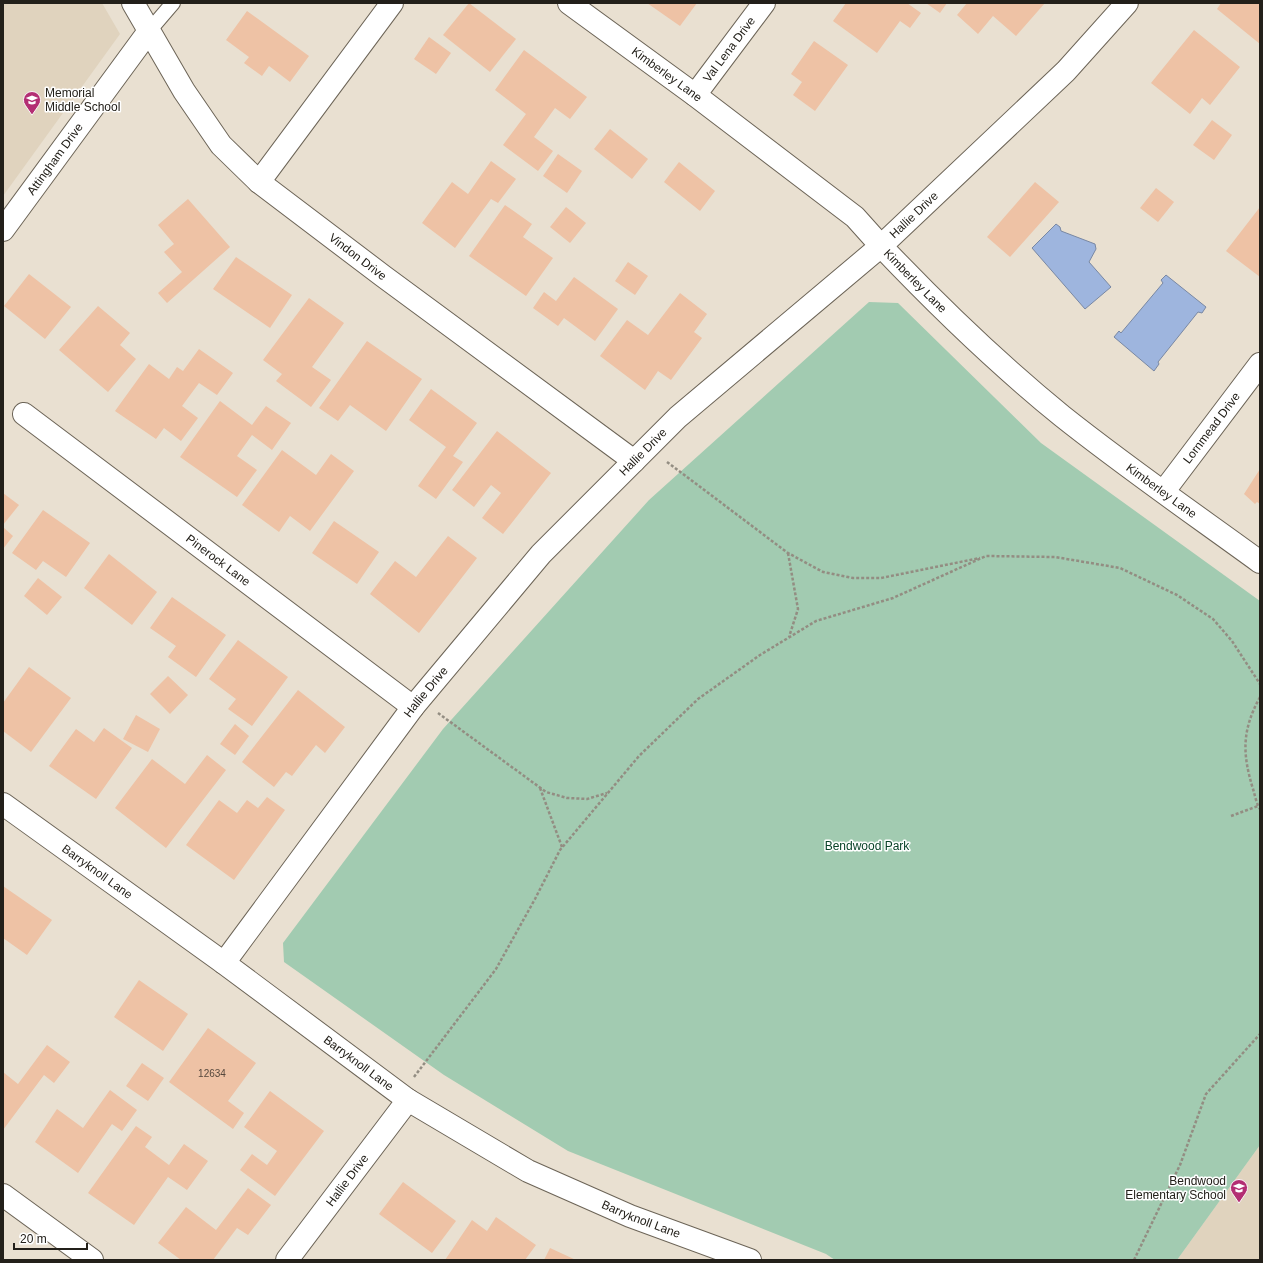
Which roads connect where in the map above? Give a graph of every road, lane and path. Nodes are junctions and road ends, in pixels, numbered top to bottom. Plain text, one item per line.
1 (133, 3) edge
2 (173, 3) edge
3 (392, 3) edge
4 (568, 3) edge
5 (764, 3) edge
6 (1127, 3) edge
7 (149, 31) junction
8 (695, 95) junction
9 (259, 182) junction
10 (3, 230) edge
11 (881, 246) junction
12 (1260, 364) edge
13 (24, 414) dead end
14 (641, 454) junction
15 (1164, 491) junction
16 (788, 553) junction
17 (986, 556) junction
18 (1260, 562) edge
19 (789, 638) junction
20 (1260, 684) edge
21 (1260, 697) edge
22 (416, 703) junction
23 (540, 787) junction
24 (608, 793) junction
25 (3, 804) edge
26 (1259, 808) edge
27 (1231, 816) dead end
28 (562, 847) junction
29 (224, 963) junction
30 (1260, 1034) edge
31 (404, 1097) junction
32 (3, 1195) edge
33 (92, 1260) edge
34 (287, 1260) edge
35 (750, 1260) edge
36 (1134, 1260) edge

1 - 7 street, Vindon Drive
2 - 7 lane
3 - 9 street
4 - 8 street, Kimberley Lane
5 - 8 street, Val Lena Drive
6 - 11 street, Hallie Drive
7 - 9 street, Vindon Drive
7 - 10 street, Attingham Drive
8 - 11 street, Kimberley Lane
9 - 14 street, Vindon Drive
11 - 14 street, Hallie Drive
11 - 15 street, Kimberley Lane
12 - 15 street, Lornmead Drive
13 - 22 street, Pinerock Lane
14 - 16 path
14 - 22 street, Hallie Drive
15 - 18 street, Kimberley Lane
16 - 17 path
16 - 19 path
17 - 19 path
17 - 20 path
19 - 24 path
21 - 26 path
22 - 23 path
22 - 29 street, Hallie Drive
23 - 24 path
23 - 28 path
24 - 28 path
25 - 29 street, Barryknoll Lane
26 - 27 path
28 - 31 path
29 - 31 street, Barryknoll Lane
30 - 36 path
31 - 34 street, Hallie Drive
31 - 35 street, Barryknoll Lane
32 - 33 street

